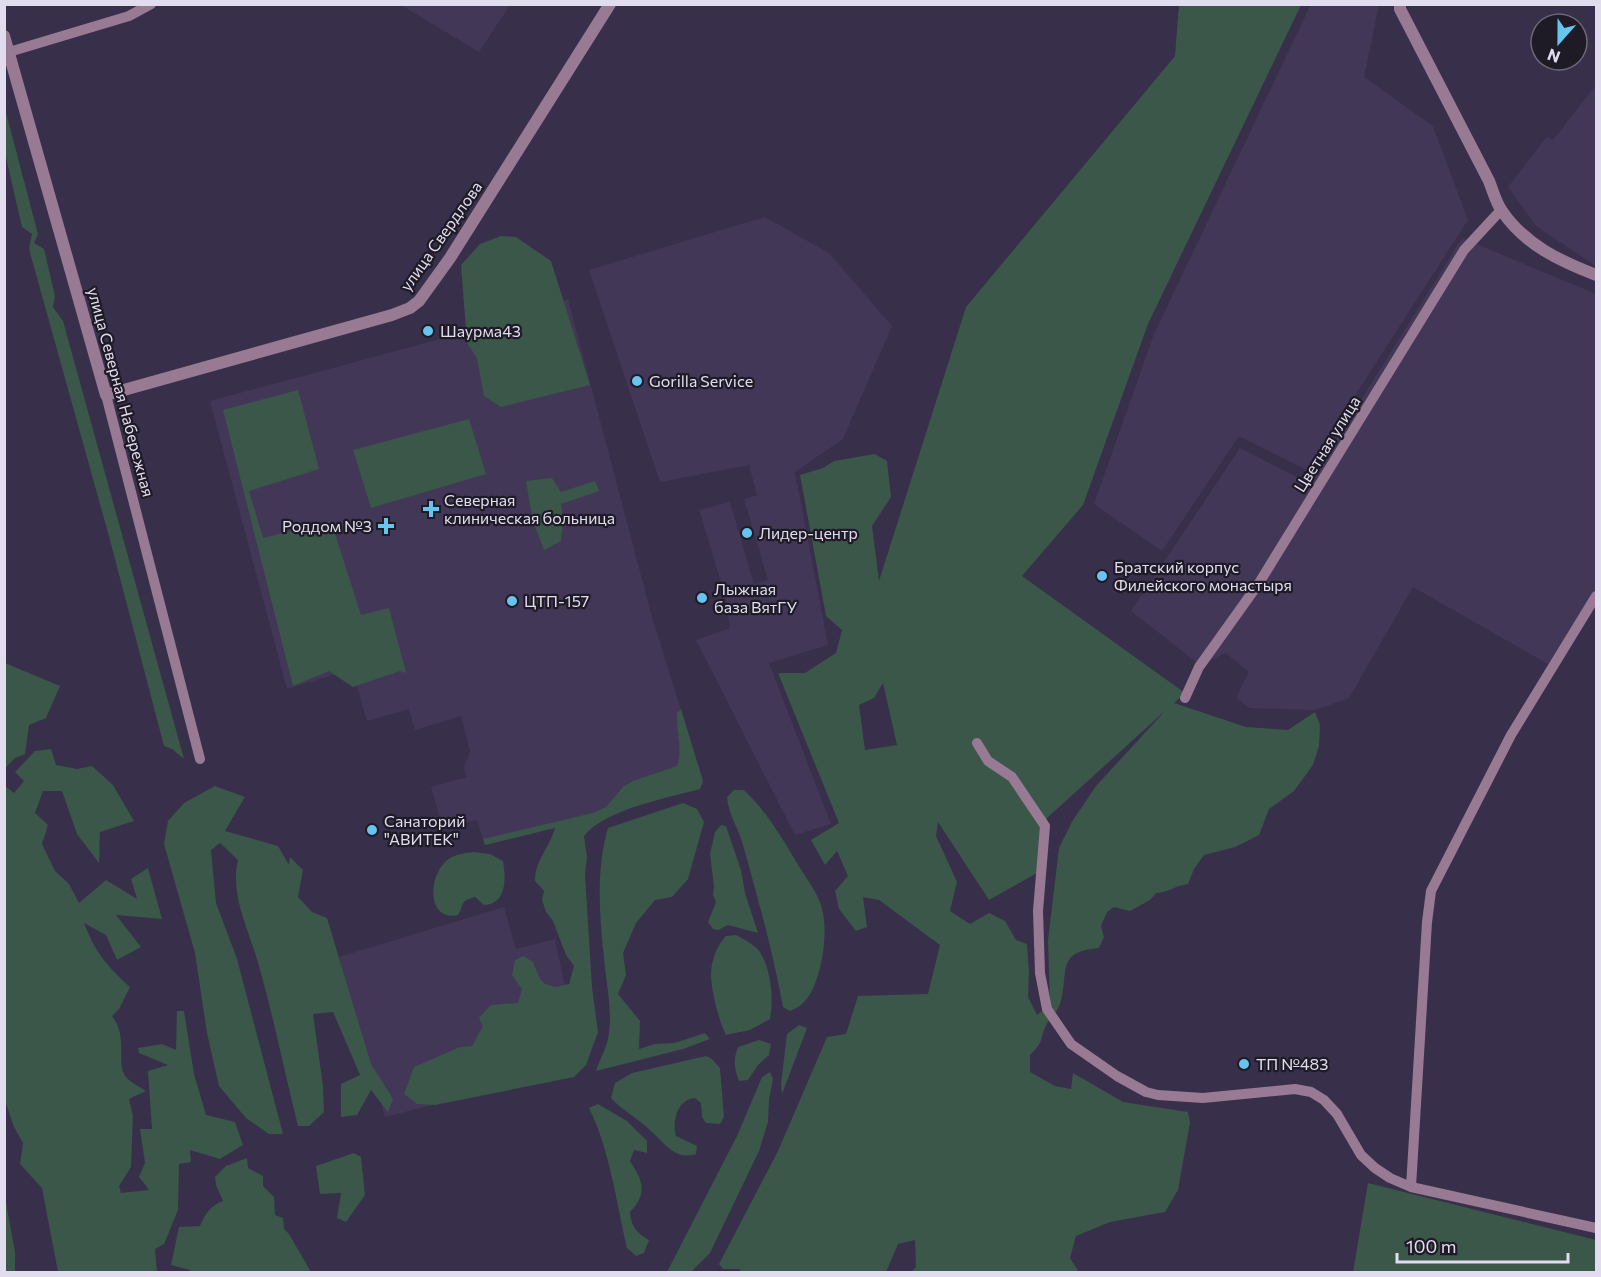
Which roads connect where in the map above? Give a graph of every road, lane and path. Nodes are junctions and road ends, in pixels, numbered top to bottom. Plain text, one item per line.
1 (152, 4) edge
2 (610, 4) edge
3 (1400, 4) edge
4 (4, 36) edge
5 (9, 52) junction
6 (1501, 210) junction
7 (1596, 275) edge
8 (106, 395) junction
9 (1596, 596) edge
10 (1185, 698) dead end
11 (977, 742) dead end
12 (200, 759) dead end
13 (1411, 1187) junction
14 (1596, 1228) edge

1 - 5 street
2 - 8 street, улица Свердлова
3 - 6 street
4 - 5 street, улица Северная Набережная
5 - 8 street, улица Северная Набережная
6 - 7 street
6 - 10 street, Цветная улица
8 - 12 street, улица Северная Набережная
9 - 13 street
11 - 13 street
13 - 14 street

